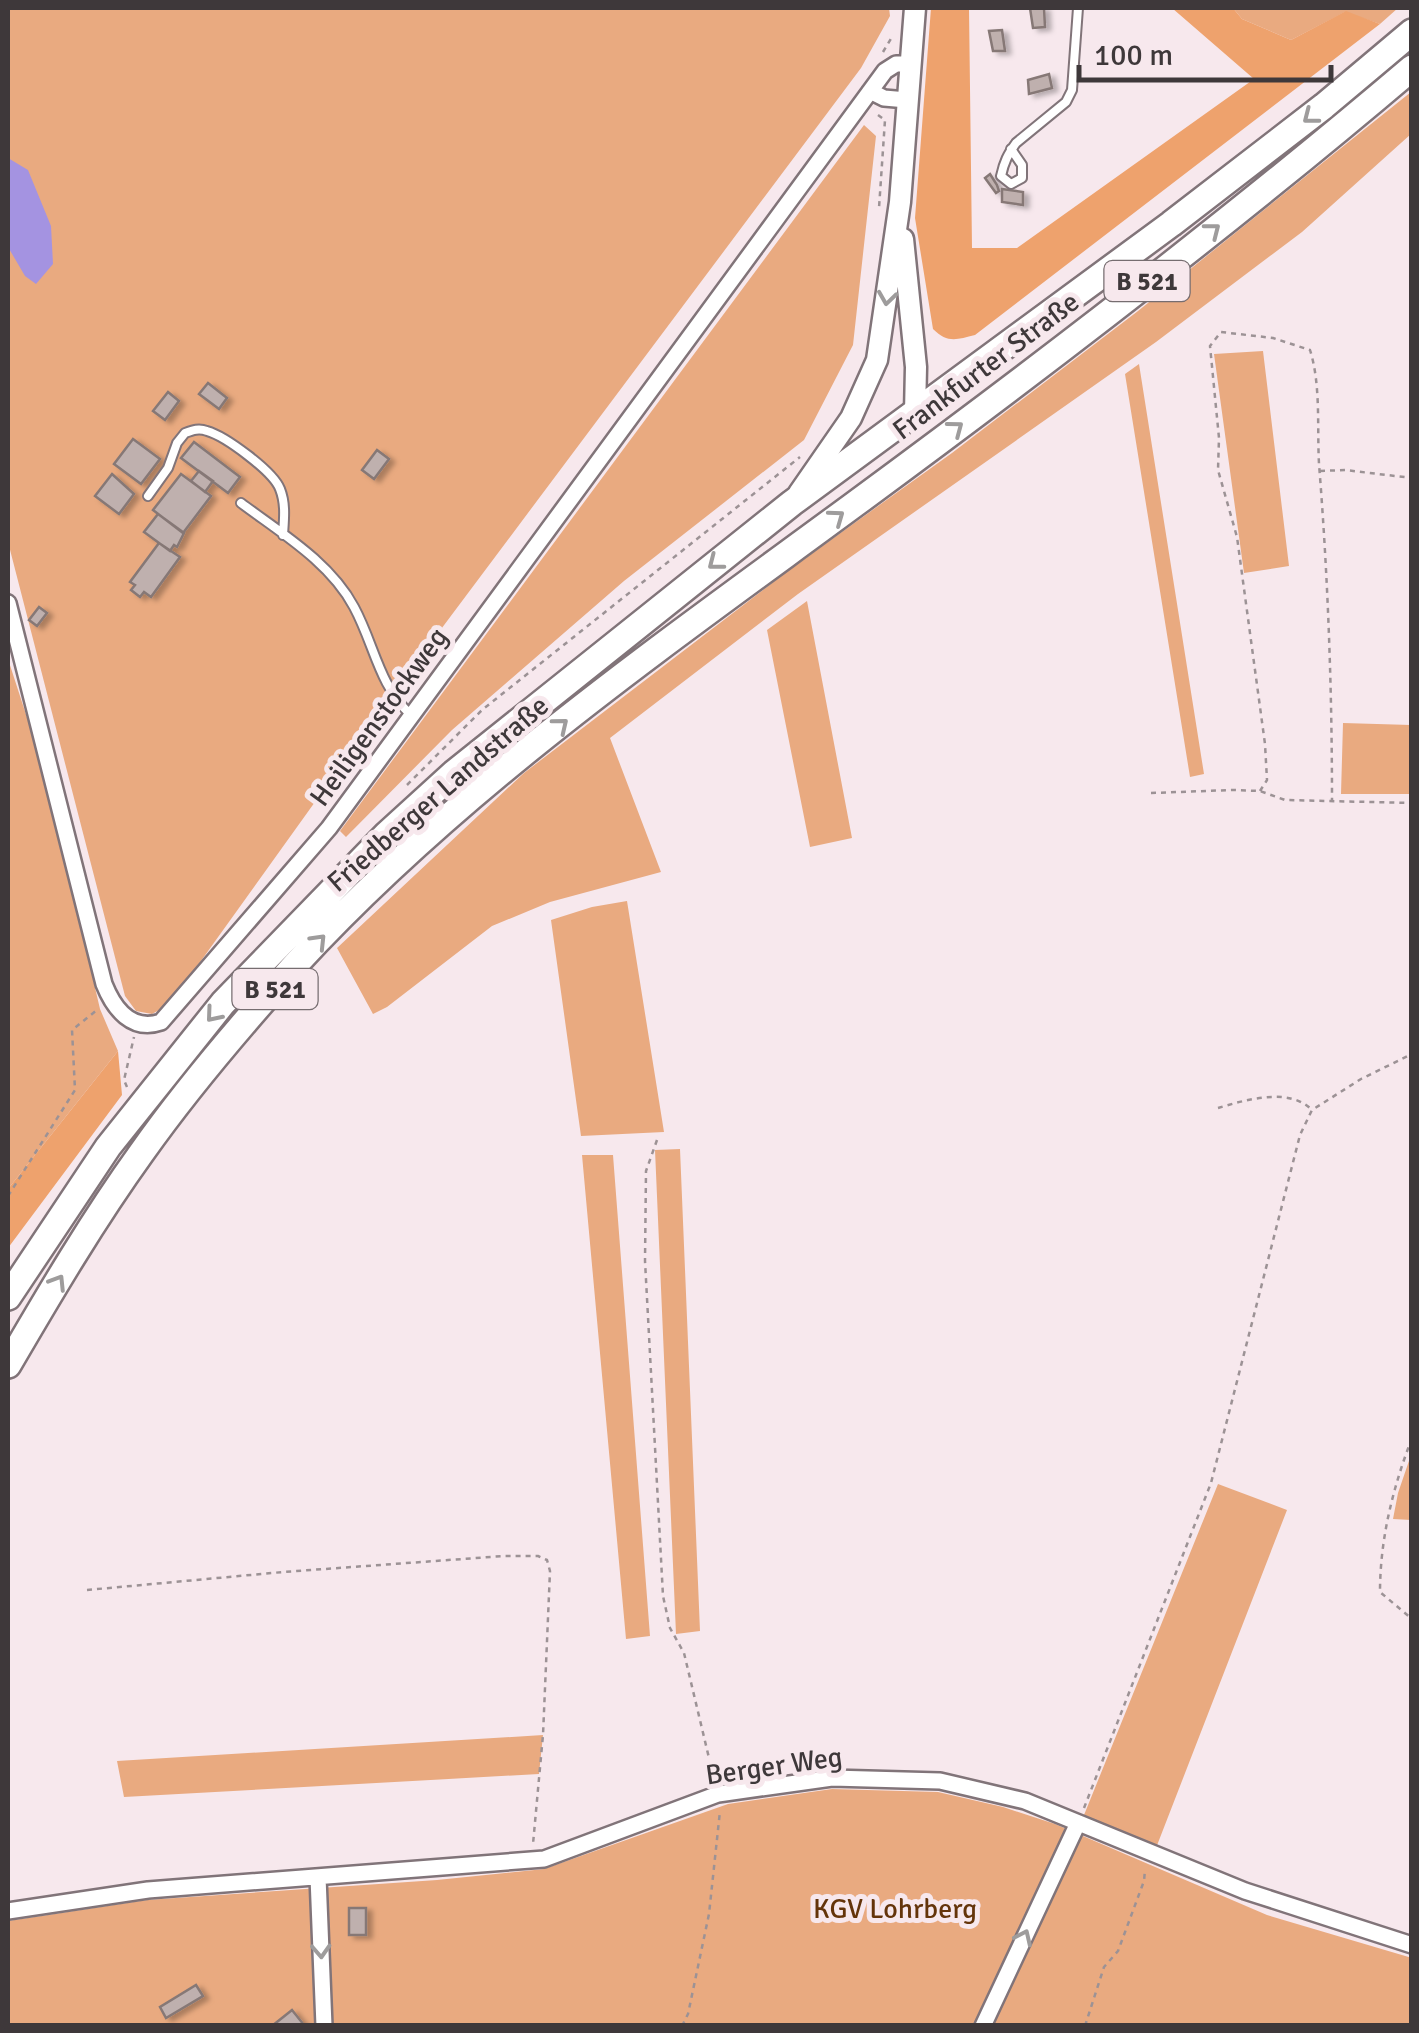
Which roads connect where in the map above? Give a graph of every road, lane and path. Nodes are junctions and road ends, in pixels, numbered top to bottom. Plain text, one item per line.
1 (915, 8) edge
2 (1078, 8) edge
3 (1412, 32) edge
4 (892, 36) dead end
5 (882, 54) dead end
6 (910, 64) junction
7 (1412, 68) edge
8 (870, 91) junction
9 (907, 100) junction
10 (1011, 149) dead end
11 (900, 202) junction
12 (878, 212) dead end
13 (915, 413) junction
14 (804, 453) dead end
15 (1320, 471) junction
16 (1412, 478) edge
17 (878, 487) junction
18 (148, 496) dead end
19 (792, 502) junction
20 (241, 503) dead end
21 (283, 535) junction
22 (8, 602) edge
23 (412, 715) junction
24 (1260, 791) junction
25 (1151, 793) dead end
26 (398, 794) dead end
27 (1332, 802) junction
28 (1412, 803) edge
29 (110, 1000) junction
30 (137, 1024) junction
31 (1412, 1054) edge
32 (127, 1089) dead end
33 (1218, 1108) dead end
34 (1312, 1110) junction
35 (657, 1140) dead end
36 (8, 1196) edge
37 (8, 1297) edge
38 (8, 1365) edge
39 (1412, 1438) edge
40 (87, 1590) dead end
41 (1412, 1619) edge
42 (716, 1795) junction
43 (1078, 1824) junction
44 (1146, 1853) junction
45 (531, 1860) junction
46 (318, 1876) junction
47 (8, 1911) edge
48 (1412, 1945) edge
49 (324, 2026) edge
50 (682, 2026) edge
51 (983, 2026) edge
52 (1085, 2026) edge

1 - 6 street, Friedberger Landstraße
2 - 10 lane
3 -> 13 main road, Frankfurter Straße / B 521
4 - 5 path
6 - 8 street, Heiligenstockweg
6 - 9 street, Friedberger Landstraße
17 -> 7 main road, Frankfurter Straße / B 521
8 - 9 street
8 - 12 path
8 - 23 street, Heiligenstockweg
9 - 11 street, Friedberger Landstraße
11 - 13 street, Friedberger Landstraße
11 -> 19 street, Friedberger Landstraße
13 - 17 main road
13 - 19 main road, Friedberger Landstraße / B 521
14 - 26 path
15 - 16 path
15 - 24 path
15 - 27 path
38 -> 17 main road, Friedberger Landstraße / B 521
18 - 21 lane
19 -> 37 main road, Friedberger Landstraße / B 521
20 - 21 lane
21 - 23 lane
22 - 29 street
23 - 30 street, Heiligenstockweg
24 - 25 path
24 - 27 path
27 - 28 path
29 - 30 street
29 - 36 path
30 - 32 path
31 - 34 path
33 - 34 path
34 - 43 path
35 - 42 path
39 - 41 path
40 - 45 path
42 - 43 street, Berger Weg
42 - 45 street, Berger Weg
42 - 50 path
43 - 44 street, Berger Weg
51 -> 43 street
44 - 48 street, Berger Weg
44 - 52 path
45 - 46 street, Berger Weg
46 - 47 street, Berger Weg
46 -> 49 street

